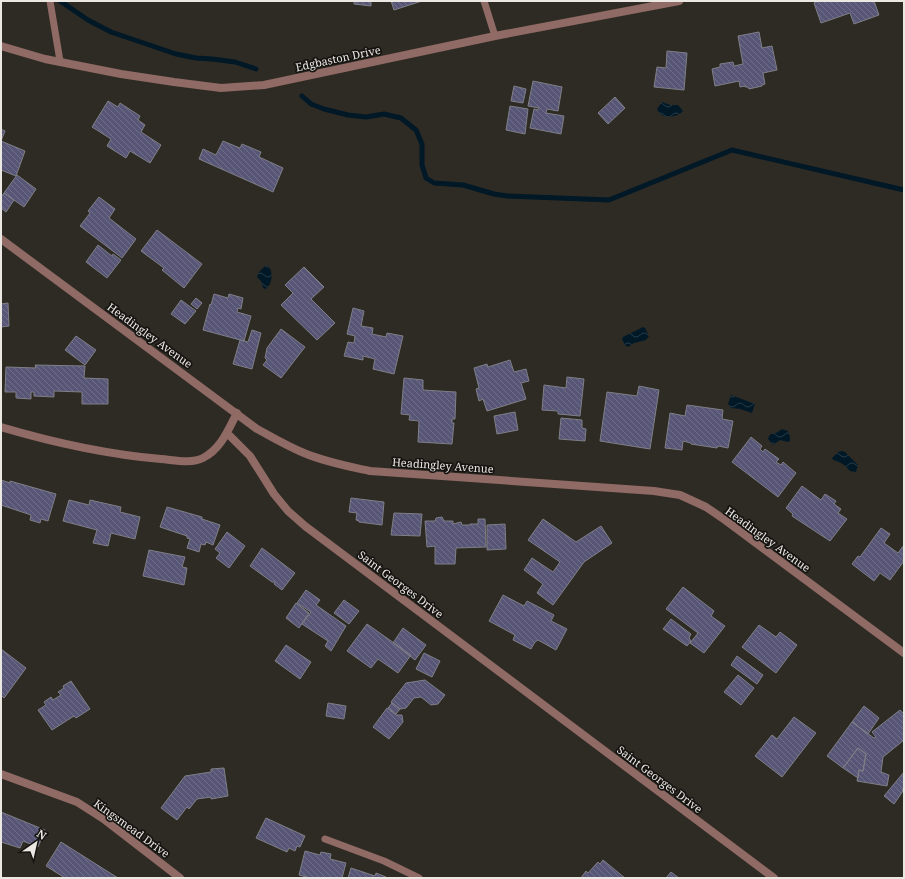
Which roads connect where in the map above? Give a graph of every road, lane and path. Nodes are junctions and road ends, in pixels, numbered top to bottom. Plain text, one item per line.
1 (50, 1) edge
2 (484, 1) edge
3 (679, 1) edge
4 (495, 36) junction
5 (1, 46) edge
6 (60, 61) junction
7 (1, 239) edge
8 (237, 413) junction
9 (1, 427) edge
10 (227, 433) junction
11 (904, 653) edge
12 (1, 774) edge
13 (325, 839) dead end
14 (180, 878) edge
15 (419, 878) edge
16 (774, 878) edge

1 - 6 lane
2 - 4 lane
3 - 4 street, Edgbaston Drive
4 - 6 street, Edgbaston Drive
5 - 6 street, Edgbaston Drive
7 - 8 street, Headingley Avenue
8 - 10 street
8 - 11 street, Headingley Avenue
9 - 10 street
10 - 16 street, Saint Georges Drive
12 - 14 street, Kingsmead Drive
13 - 15 lane

